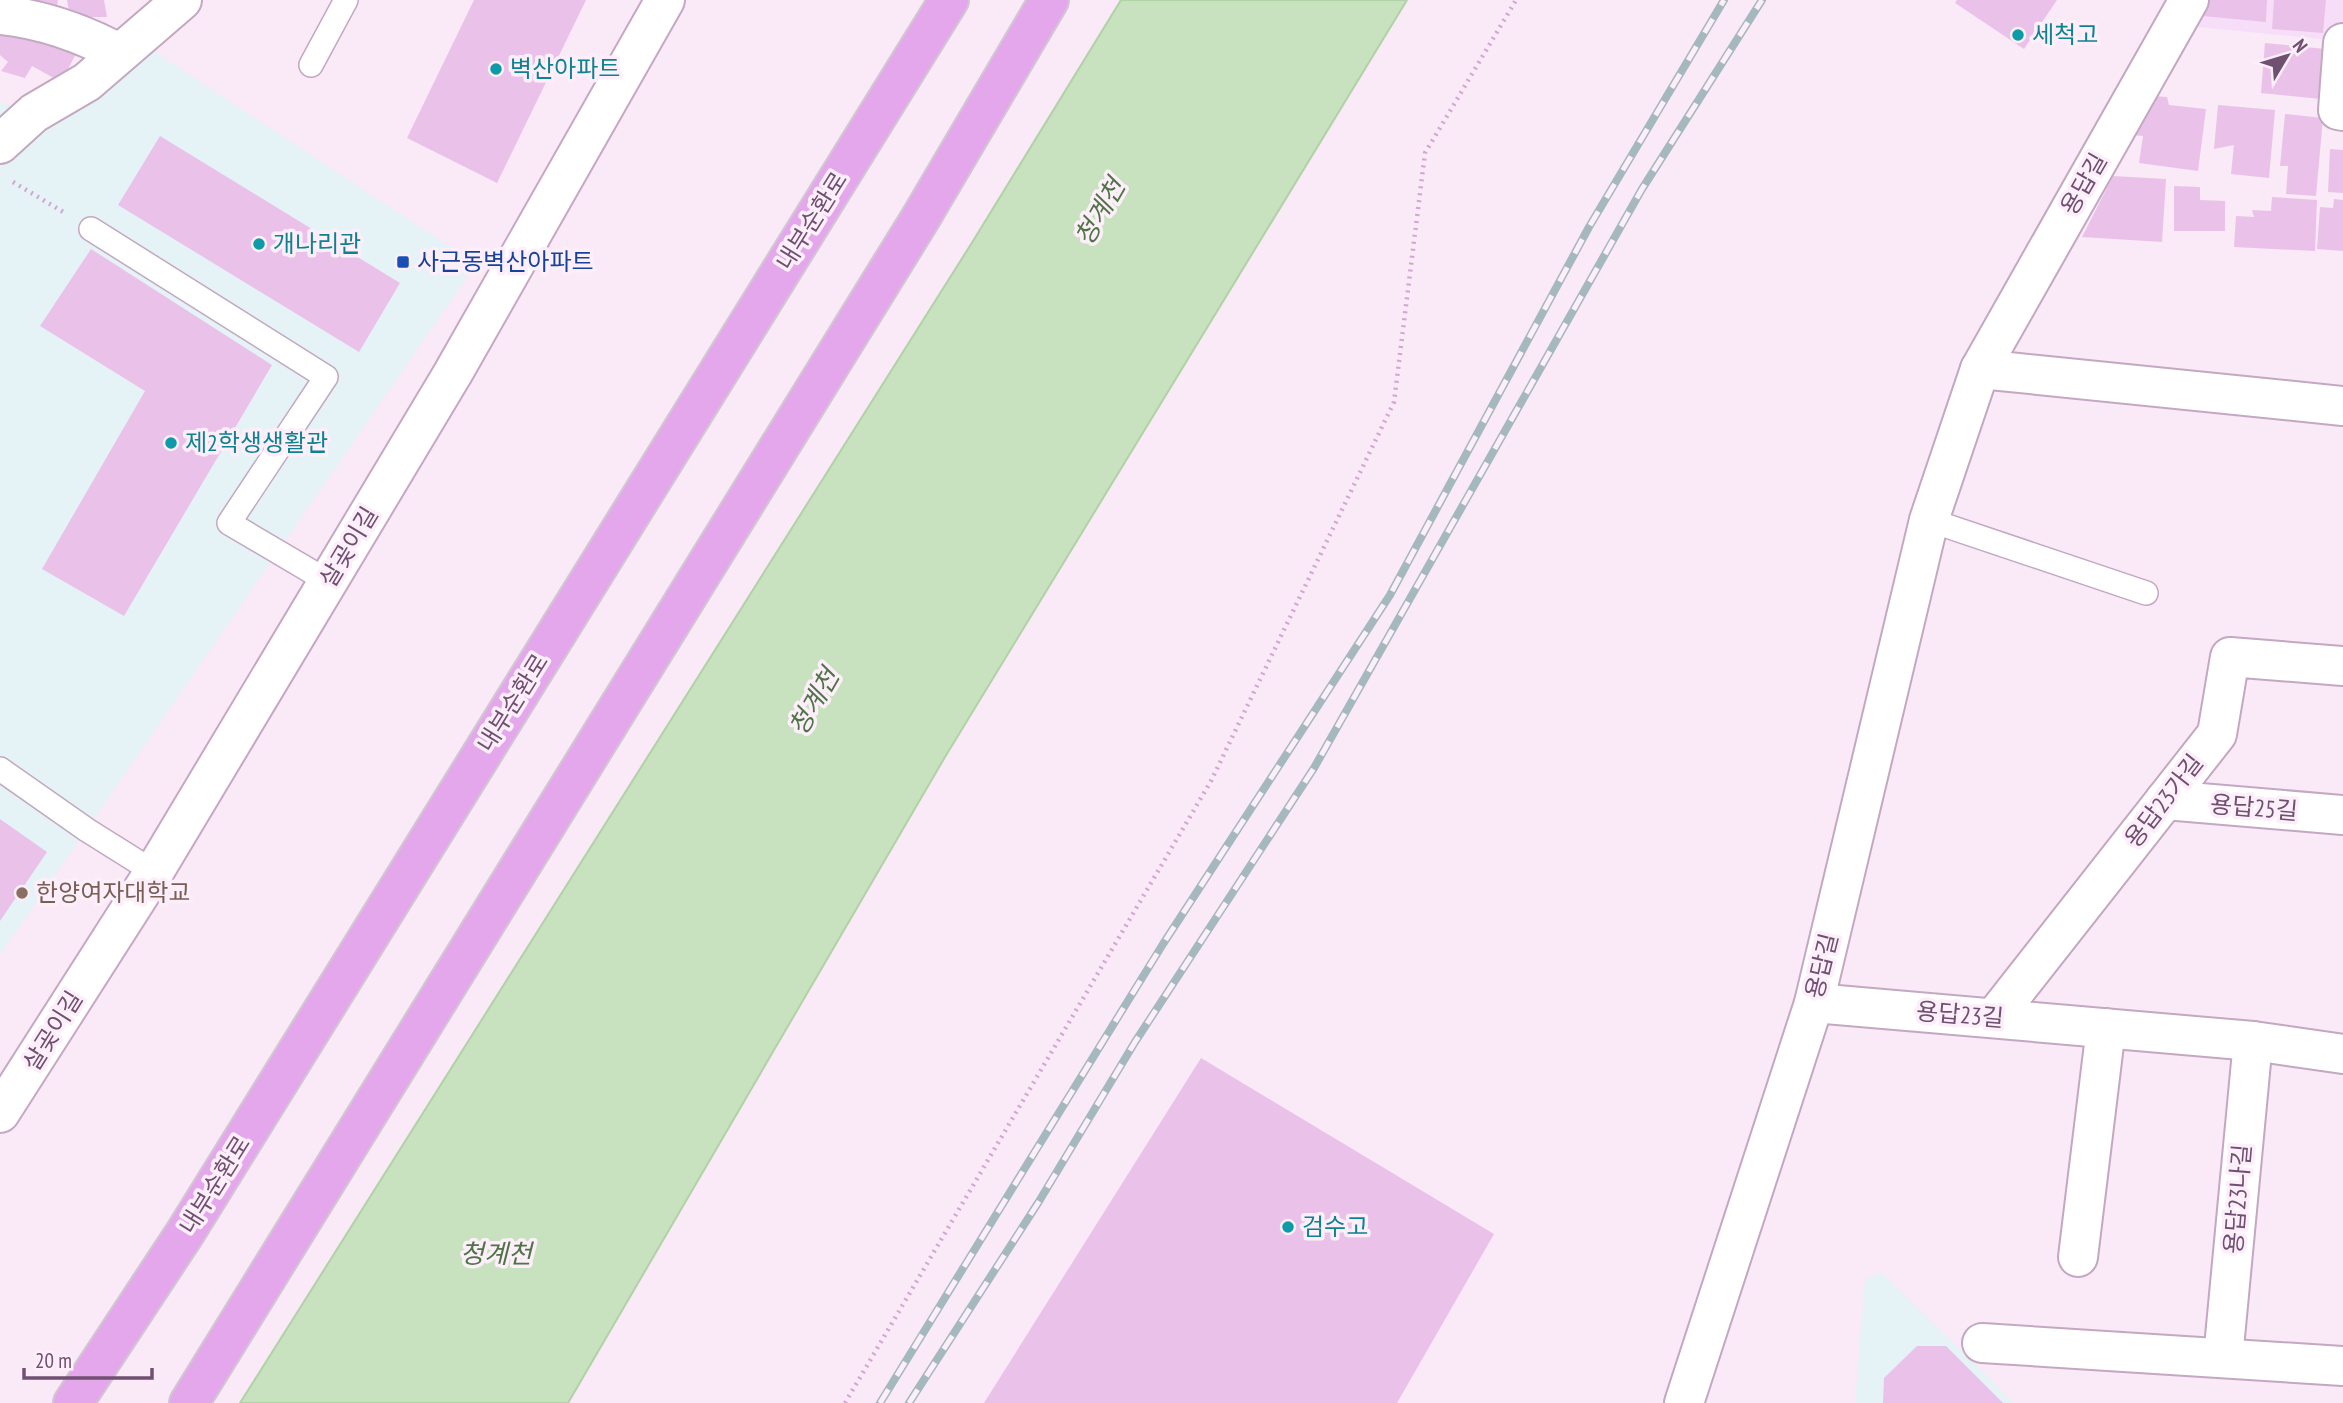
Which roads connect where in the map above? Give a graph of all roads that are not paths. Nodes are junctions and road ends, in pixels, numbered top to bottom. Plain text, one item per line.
1 (182, 0) edge
2 (346, 0) edge
3 (665, 0) edge
4 (949, 0) edge
5 (1049, 0) edge
6 (2189, 0) edge
7 (0, 15) edge
8 (2343, 43) edge
9 (119, 53) junction
10 (311, 65) dead end
11 (2343, 111) edge
12 (0, 144) edge
13 (91, 229) road end
14 (1980, 369) junction
15 (2343, 406) edge
16 (1929, 520) junction
17 (328, 582) junction
18 (2147, 593) dead end
19 (2343, 666) edge
20 (0, 769) edge
21 (2165, 800) junction
22 (2343, 815) edge
23 (154, 872) junction
24 (1814, 1003) junction
25 (1994, 1018) junction
26 (2106, 1028) junction
27 (2253, 1041) junction
28 (2343, 1054) edge
29 (9, 1099) edge
30 (0, 1129) edge
31 (2078, 1257) dead end
32 (1982, 1343) dead end
33 (2223, 1358) junction
34 (2343, 1366) edge
35 (72, 1403) edge
36 (189, 1403) edge
37 (1684, 1403) edge

1 - 9 street
2 - 10 lane
3 - 17 street, 살곶이길
4 - 35 highway, 내부순환로
5 - 36 highway
6 - 14 street, 용답길
7 - 9 street
8 - 11 street
9 - 12 street
13 - 17 lane
14 - 15 street
14 - 16 street, 용답길
16 - 18 lane
16 - 24 street, 용답길
17 - 23 street, 살곶이길
19 - 21 street, 용답23가길
20 - 23 lane
21 - 22 street, 용답25길
21 - 25 street, 용답23가길
23 - 29 street, 살곶이길
24 - 25 street, 용답23길
24 - 37 street, 용답길
25 - 26 street, 용답23길
26 - 27 street, 용답23길
26 - 31 street
27 - 28 street, 용답23길
27 - 33 street, 용답23나길
29 - 30 street, 살곶이길
32 - 33 street
33 - 34 street

